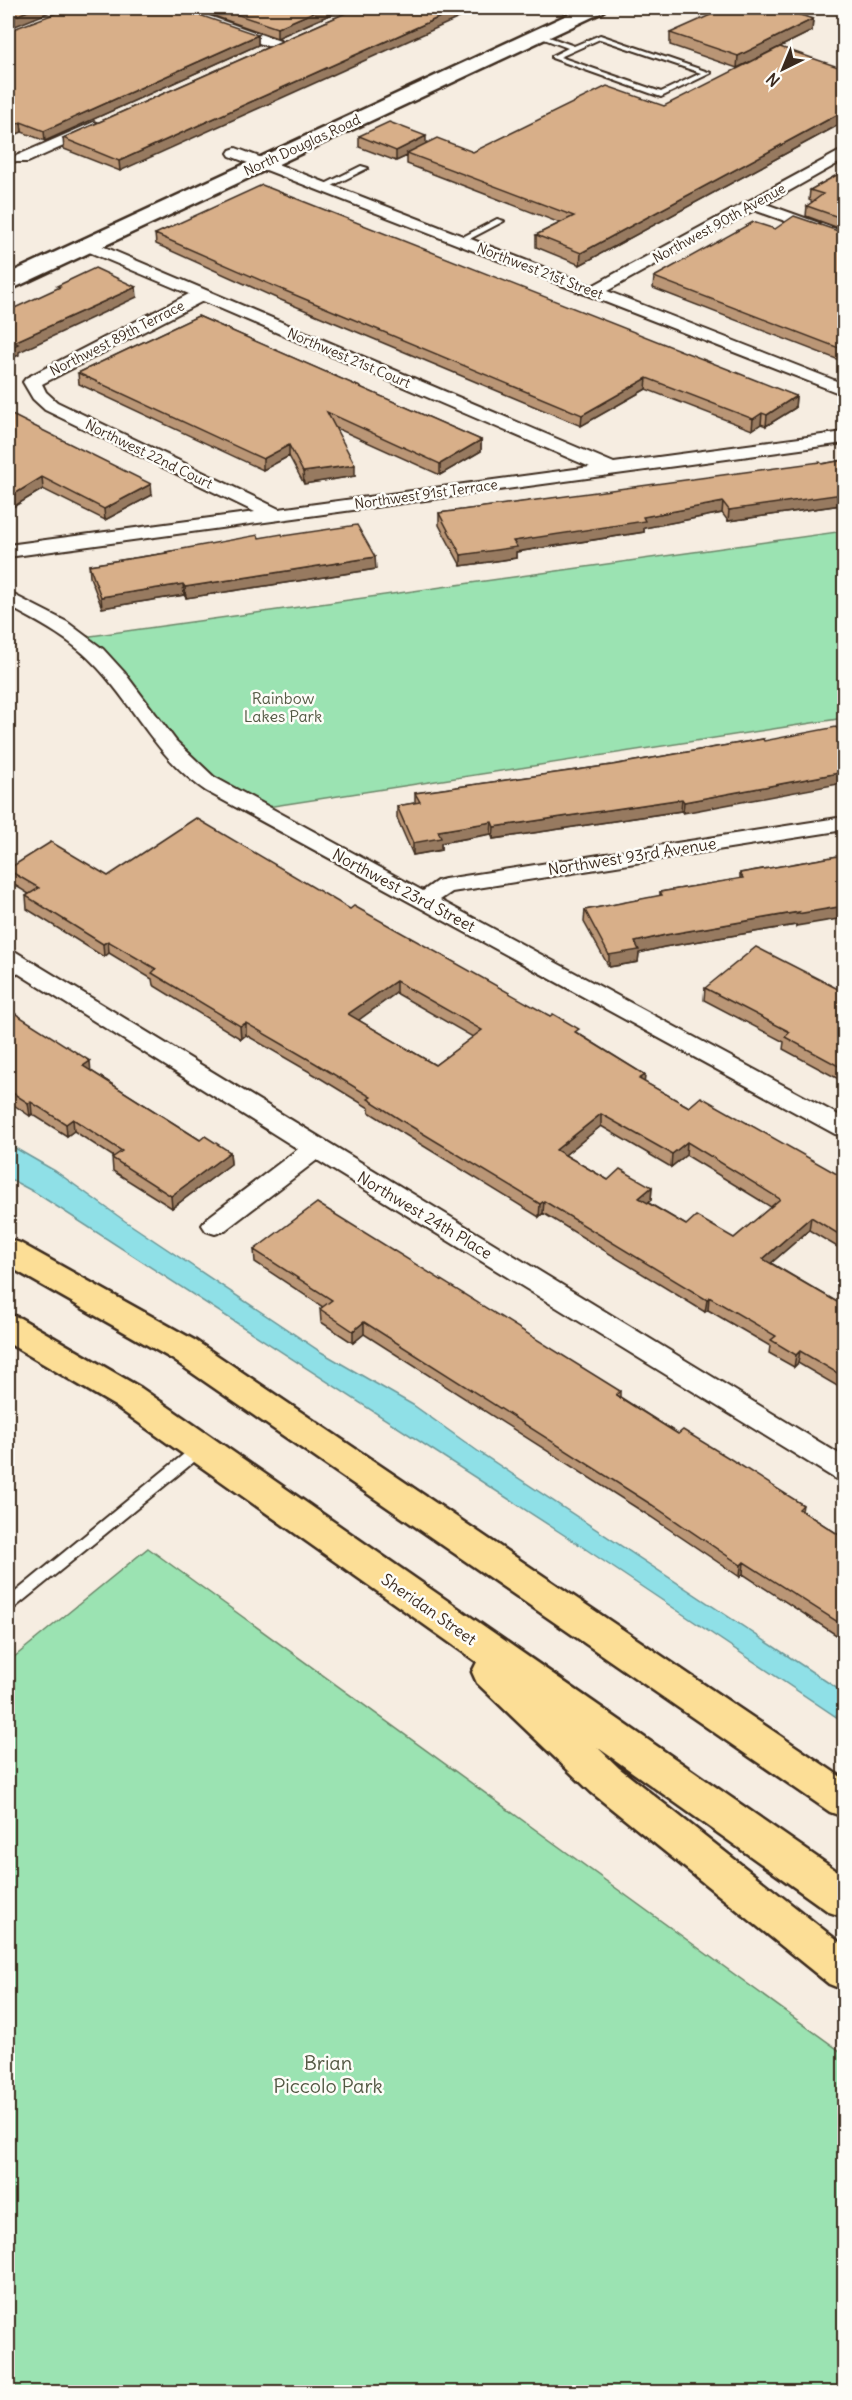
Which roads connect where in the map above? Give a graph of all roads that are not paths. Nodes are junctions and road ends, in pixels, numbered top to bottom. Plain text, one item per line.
1 (174, 8) edge
2 (596, 8) edge
3 (538, 35) junction
4 (573, 48) junction
5 (254, 54) edge
6 (107, 121) edge
7 (256, 143) dead end
8 (236, 153) junction
9 (844, 154) edge
10 (22, 159) dead end
11 (214, 163) dead end
12 (262, 164) junction
13 (364, 168) dead end
14 (323, 187) junction
15 (754, 205) junction
16 (500, 220) dead end
17 (844, 237) edge
18 (461, 240) junction
19 (88, 245) junction
20 (8, 282) edge
21 (594, 292) junction
22 (201, 295) junction
23 (32, 382) joint
24 (844, 390) edge
25 (844, 438) edge
26 (610, 468) junction
27 (275, 514) junction
28 (8, 551) edge
29 (8, 598) edge
30 (844, 823) edge
31 (424, 901) junction
32 (8, 957) edge
33 (844, 1128) edge
34 (316, 1148) junction
35 (215, 1225) dead end
36 (8, 1251) edge
37 (8, 1327) edge
38 (201, 1448) junction
39 (844, 1470) edge
40 (409, 1595) junction
41 (8, 1605) edge
42 (844, 1800) edge
43 (844, 1899) edge
44 (844, 1971) edge

1 - 5 street
2 - 3 main road, North Douglas Road
3 - 4 lane
3 - 12 main road, North Douglas Road
4 - 4 lane
6 - 10 street
7 - 8 main road, North Douglas Road
8 - 11 main road, North Douglas Road
8 - 12 street, Northwest 21st Street
9 - 15 street, Northwest 90th Avenue
12 - 14 street, Northwest 21st Street
12 - 19 main road, North Douglas Road
13 - 14 lane
14 - 18 street, Northwest 21st Street
15 - 17 street
15 - 21 street, Northwest 90th Avenue
16 - 18 lane
18 - 21 street, Northwest 21st Street
19 - 20 main road, North Douglas Road
19 - 22 street, Northwest 21st Court
21 - 24 street, Northwest 21st Street
22 - 23 street, Northwest 89th Terrace
22 - 26 street, Northwest 21st Court
23 - 27 street, Northwest 22nd Court
25 - 26 street, Northwest 91st Terrace
26 - 27 street, Northwest 91st Terrace
27 - 28 street, Northwest 91st Terrace
29 - 31 street, Northwest 23rd Street
30 - 31 street, Northwest 93rd Avenue
31 - 33 street, Northwest 23rd Street
32 - 34 street, Northwest 24th Place
34 - 35 street
34 - 39 street, Northwest 24th Place
36 - 42 main road
37 - 38 main road, Sheridan Street
38 - 40 main road, Sheridan Street
38 - 41 lane
40 - 43 main road, Sheridan Street
40 - 44 main road

